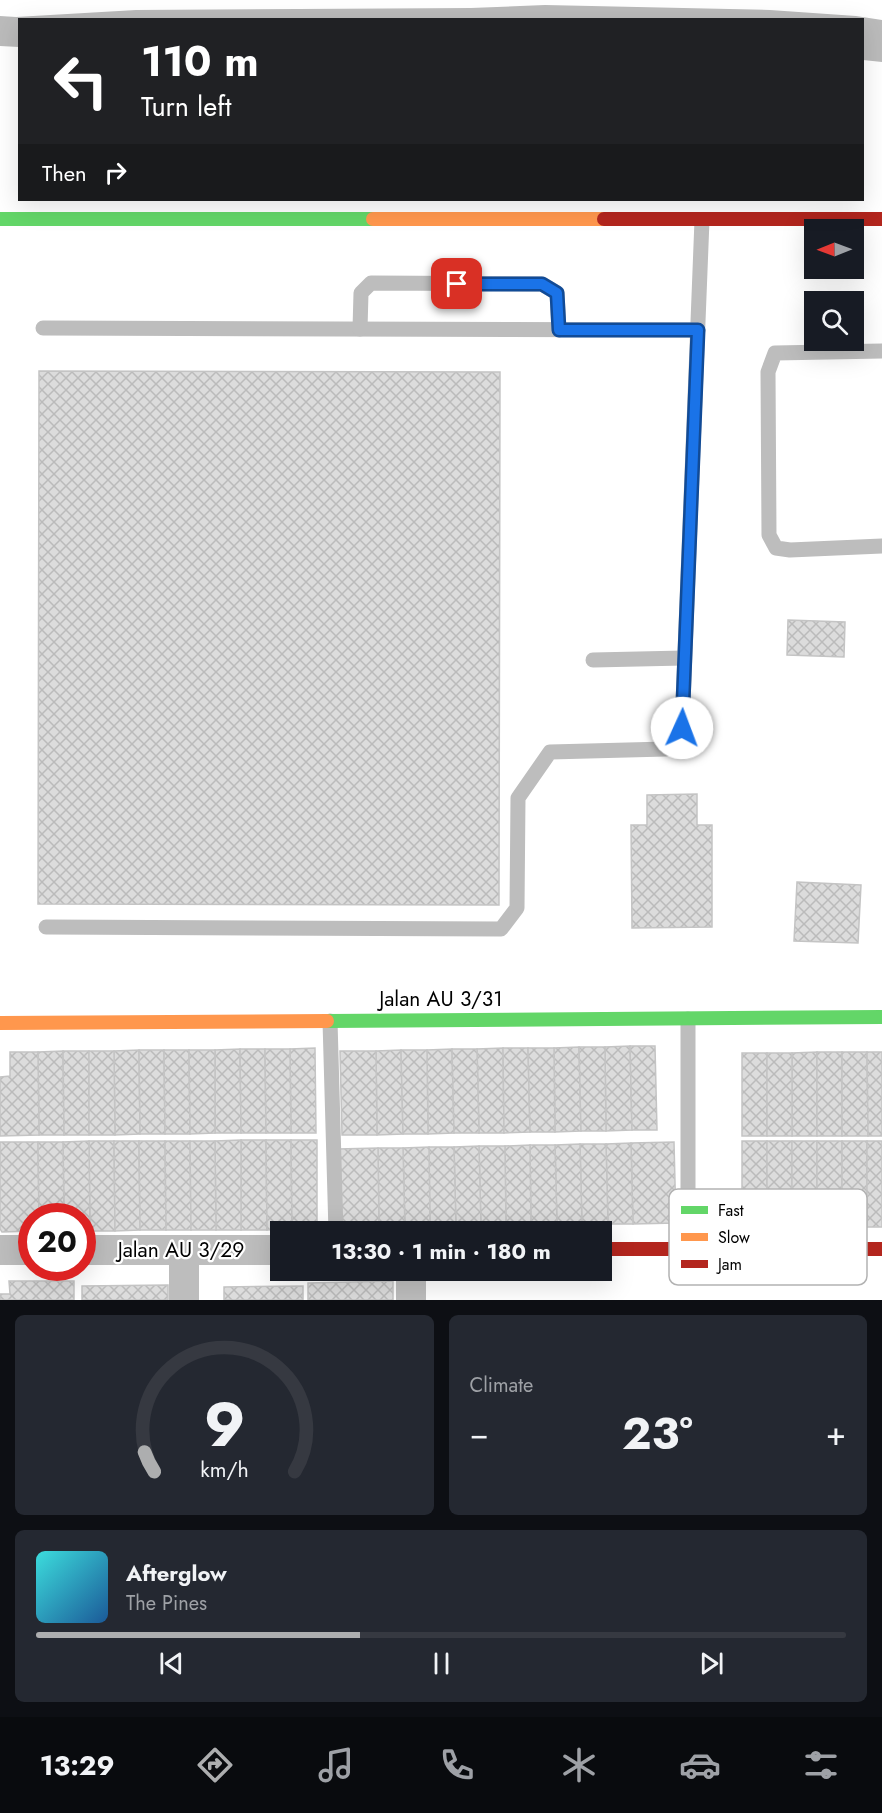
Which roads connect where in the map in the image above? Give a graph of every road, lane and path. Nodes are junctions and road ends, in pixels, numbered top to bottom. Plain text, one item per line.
1 (0, 219) edge
2 (882, 219) edge
3 (702, 220) junction
4 (43, 328) dead end
5 (360, 329) junction
6 (559, 330) junction
7 (698, 330) junction
8 (882, 351) edge
9 (882, 546) edge
10 (684, 658) junction
11 (593, 660) dead end
12 (46, 927) dead end
13 (882, 1017) edge
14 (688, 1019) junction
15 (330, 1021) junction
16 (0, 1023) edge
17 (688, 1189) edge
18 (336, 1221) edge
19 (612, 1249) edge
20 (669, 1249) edge
21 (0, 1250) edge
22 (18, 1250) edge
23 (96, 1250) edge
24 (184, 1250) junction
25 (270, 1250) edge
26 (411, 1281) edge
27 (184, 1300) edge
28 (411, 1300) edge

1 - 3 street
2 - 3 street
3 - 7 lane
4 - 5 lane
5 - 6 lane
5 - 6 lane
6 - 7 lane
7 - 10 lane
8 - 9 lane
10 - 11 lane
10 - 12 lane
13 - 14 street, Jalan AU 3/31
14 - 15 street, Jalan AU 3/31
14 - 17 lane
15 - 16 street, Jalan AU 3/31
15 - 18 lane
19 - 20 street
21 - 22 street
23 - 24 street, Jalan AU 3/29
24 - 25 street, Jalan AU 3/29
24 - 27 street
26 - 28 street

